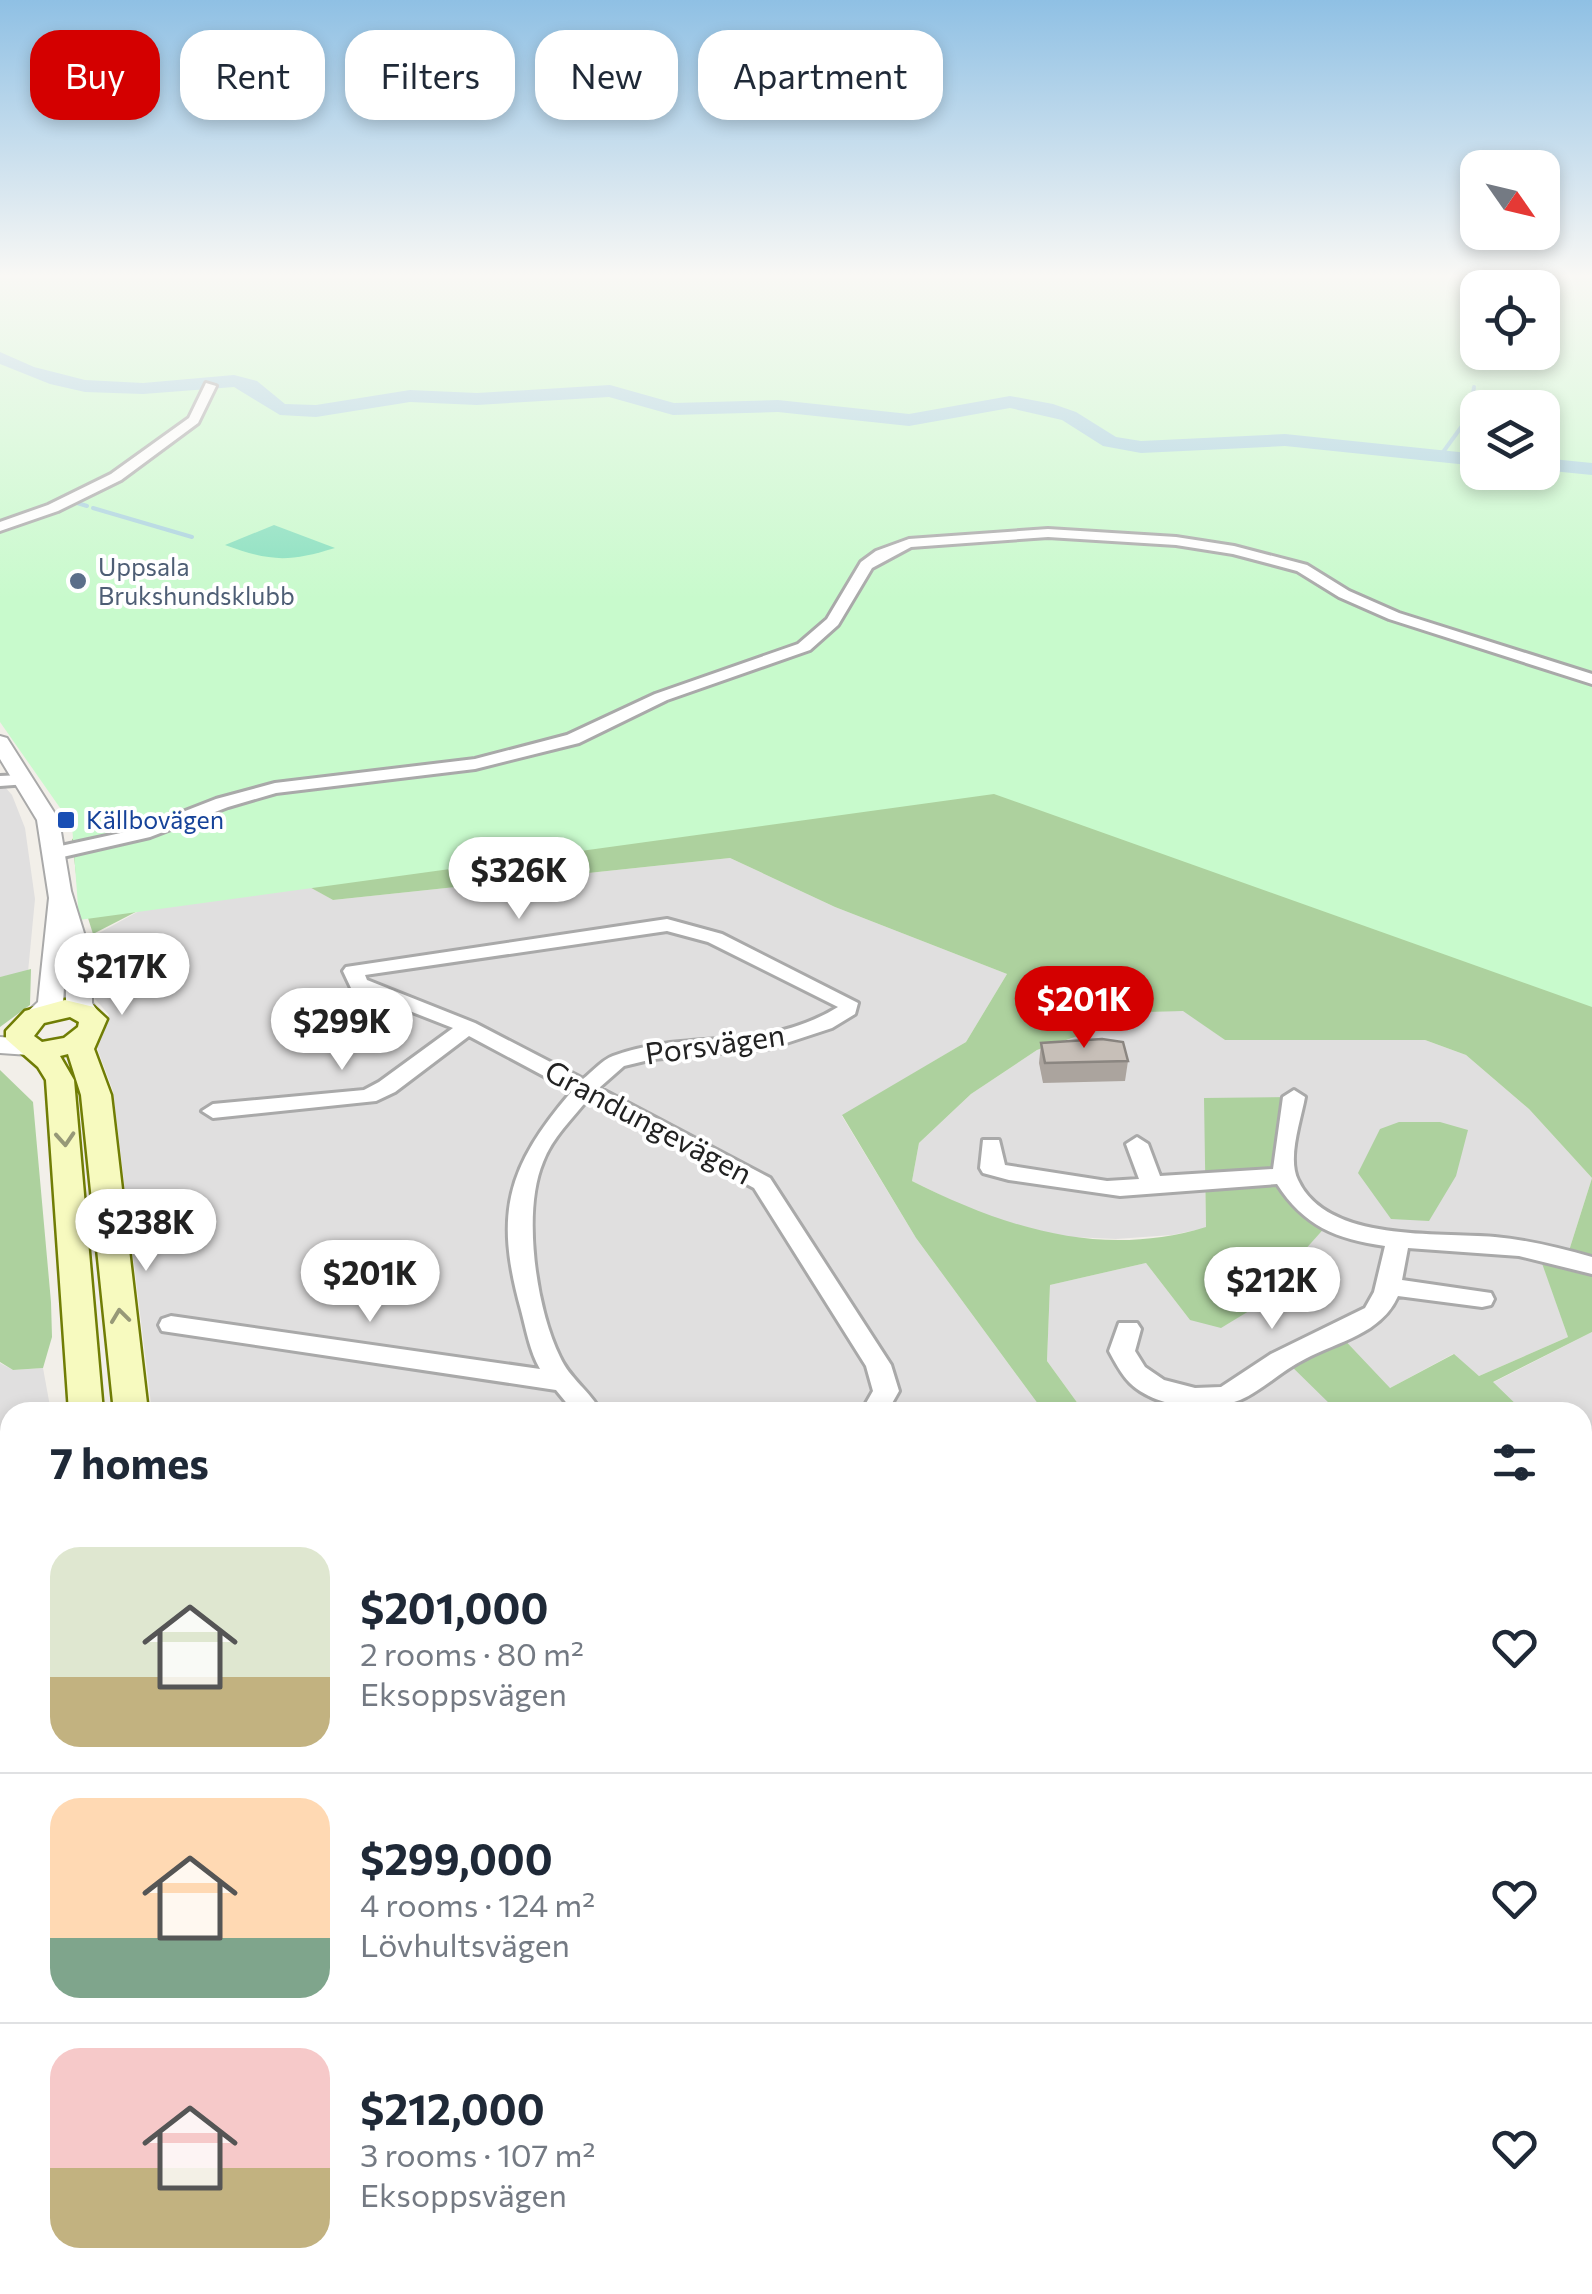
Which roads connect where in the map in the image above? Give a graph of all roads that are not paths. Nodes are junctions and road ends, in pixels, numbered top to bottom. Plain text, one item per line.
1 (210, 386) dead end
2 (0, 527) edge
3 (1592, 680) edge
4 (0, 742) edge
5 (11, 780) edge
6 (54, 853) junction
7 (59, 890) junction
8 (353, 971) joint
9 (87, 1023) junction
10 (468, 1027) junction
11 (21, 1036) edge
12 (584, 1091) junction
13 (1294, 1097) dead end
14 (213, 1111) dead end
15 (1137, 1144) dead end
16 (991, 1146) dead end
17 (1284, 1176) junction
18 (1152, 1184) junction
19 (1398, 1239) junction
20 (1592, 1266) edge
21 (1387, 1286) junction
22 (1482, 1299) dead end
23 (171, 1325) dead end
24 (1128, 1330) dead end
25 (561, 1380) junction
26 (85, 1402) edge
27 (130, 1402) edge
28 (580, 1402) edge
29 (880, 1402) edge

1 - 2 street
3 - 6 street
4 - 5 street
5 - 6 street
6 - 7 street
7 - 9 street
7 - 11 street
8 - 10 street, Grandungevägen
8 - 12 street, Porsvägen
9 - 11 main road
9 - 11 main road
27 -> 9 main road
10 - 12 street, Grandungevägen
10 - 14 street
11 -> 26 main road
12 - 25 street
12 - 29 street, Grandungevägen
13 - 17 street
15 - 18 street
16 - 18 street
17 - 18 street
17 - 19 street
19 - 20 street
19 - 21 street
21 - 22 street
21 - 24 street
23 - 25 street
25 - 28 street

